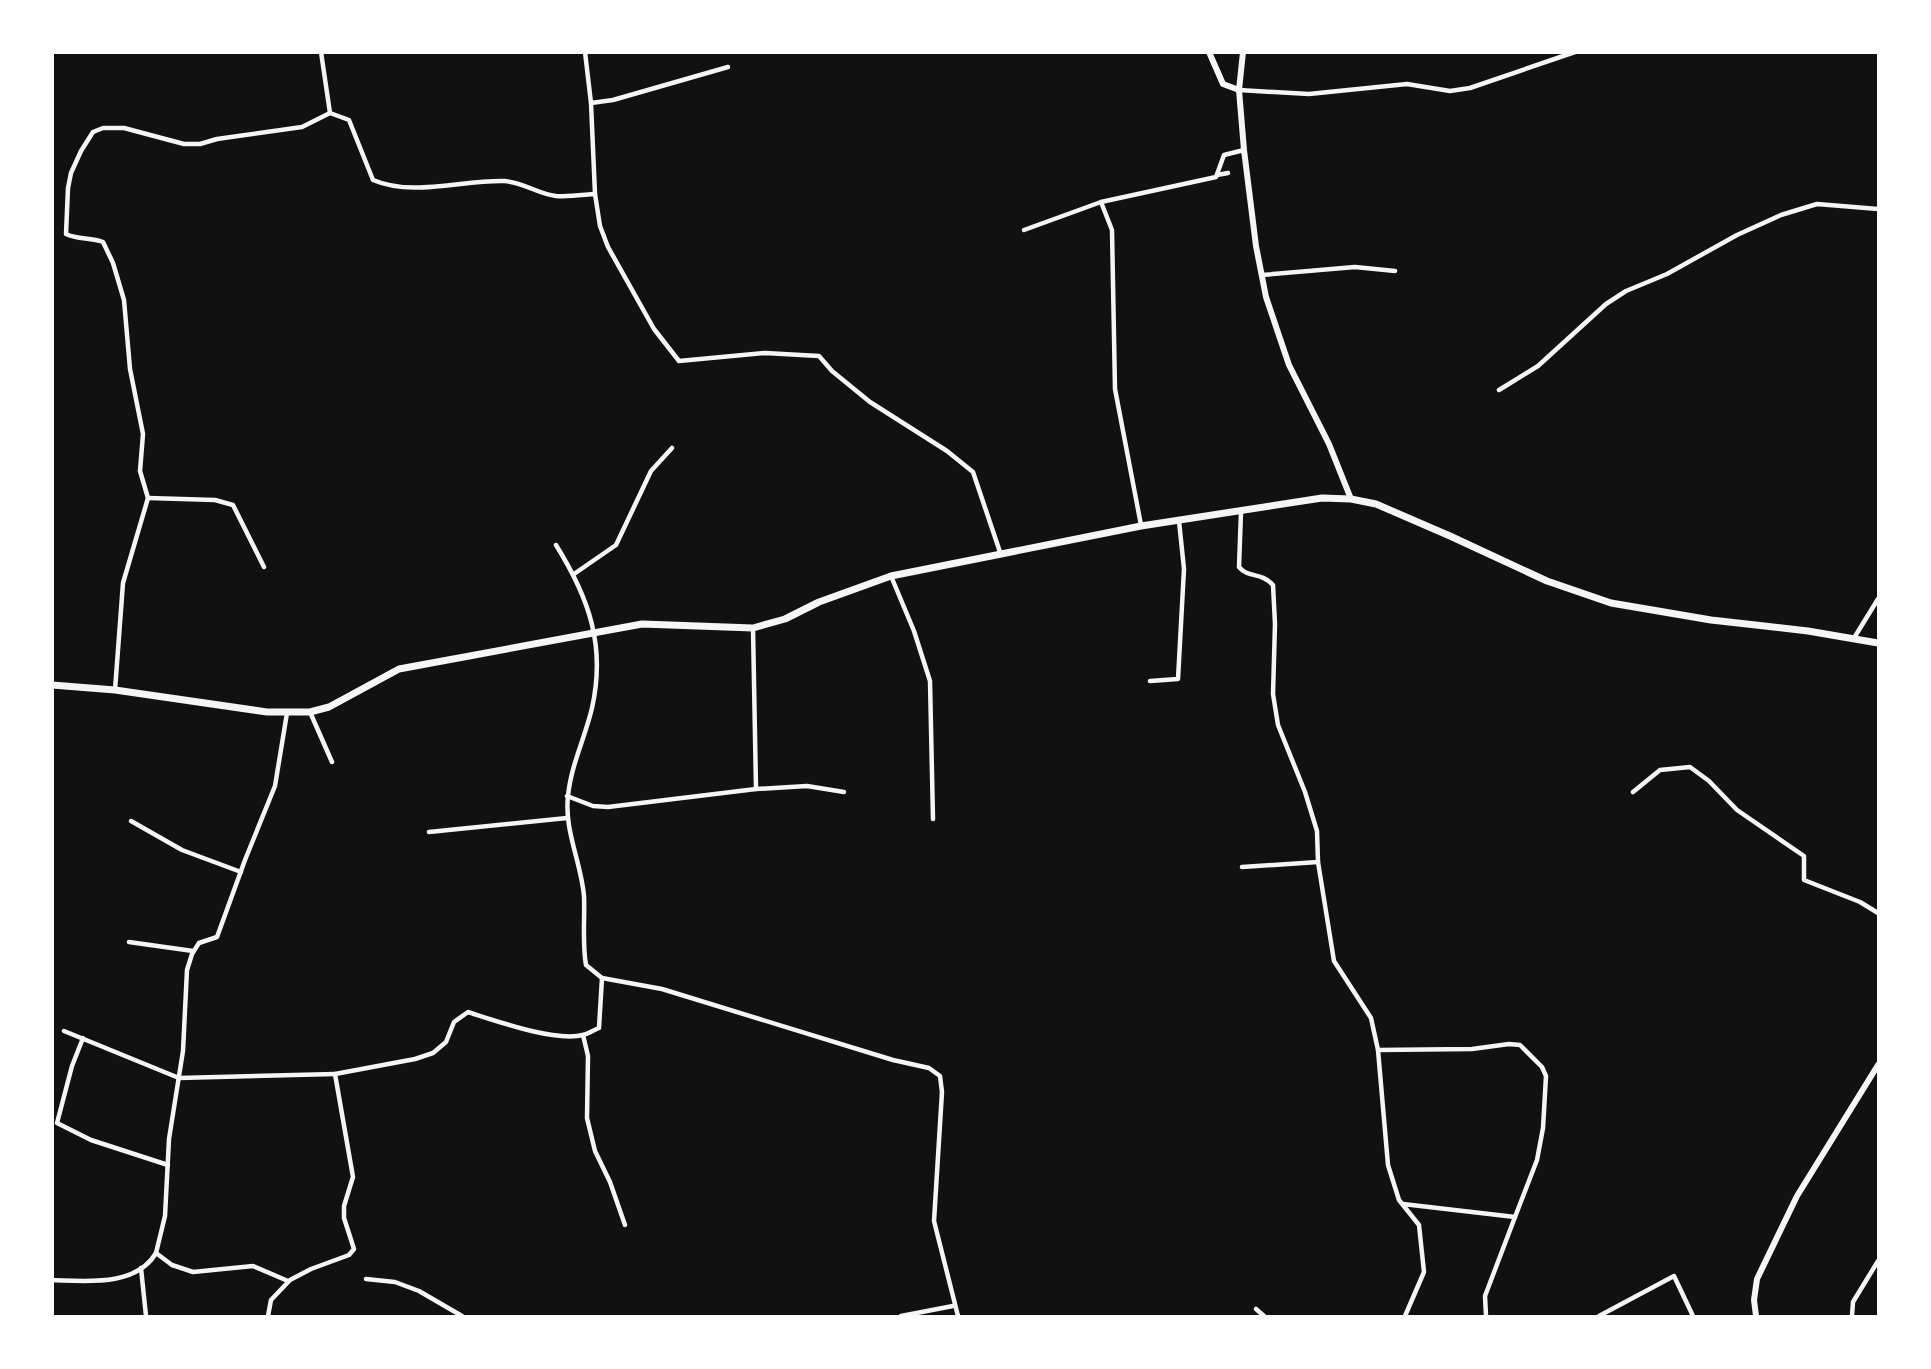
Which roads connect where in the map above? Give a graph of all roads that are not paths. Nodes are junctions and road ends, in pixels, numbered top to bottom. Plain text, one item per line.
1 (321, 52) edge
2 (585, 52) edge
3 (1209, 52) edge
4 (1243, 52) edge
5 (1575, 52) edge
6 (728, 67) dead end
7 (1239, 90) junction
8 (591, 103) junction
9 (330, 113) junction
10 (1244, 150) junction
11 (1228, 173) dead end
12 (1217, 175) junction
13 (595, 194) junction
14 (1101, 202) junction
15 (1878, 209) edge
16 (1024, 230) dead end
17 (1395, 271) dead end
18 (1262, 275) junction
19 (1499, 390) dead end
20 (672, 448) dead end
21 (148, 498) junction
22 (1351, 499) junction
23 (1241, 512) junction
24 (1179, 521) junction
25 (1141, 526) junction
26 (556, 545) dead end
27 (1001, 555) junction
28 (264, 567) dead end
29 (574, 574) junction
30 (891, 576) junction
31 (1878, 598) edge
32 (753, 628) junction
33 (595, 631) junction
34 (1854, 638) junction
35 (1878, 643) edge
36 (1150, 681) dead end
37 (52, 685) edge
38 (115, 690) junction
39 (310, 712) junction
40 (287, 713) junction
41 (332, 762) dead end
42 (756, 789) junction
43 (844, 792) dead end
44 (1633, 792) dead end
45 (567, 796) junction
46 (567, 818) junction
47 (933, 819) dead end
48 (131, 821) dead end
49 (429, 832) dead end
50 (1318, 862) junction
51 (1242, 867) dead end
52 (241, 872) junction
53 (1878, 913) edge
54 (129, 942) dead end
55 (193, 951) junction
56 (602, 978) junction
57 (64, 1031) dead end
58 (583, 1035) junction
59 (83, 1038) junction
60 (1378, 1050) junction
61 (1878, 1065) edge
62 (335, 1074) junction
63 (179, 1078) junction
64 (169, 1166) junction
65 (1402, 1204) junction
66 (1515, 1217) junction
67 (625, 1225) dead end
68 (156, 1253) junction
69 (1878, 1261) edge
70 (142, 1268) junction
71 (366, 1279) dead end
72 (52, 1280) edge
73 (289, 1281) junction
74 (953, 1306) junction
75 (1256, 1309) dead end
76 (146, 1317) edge
77 (268, 1317) edge
78 (462, 1317) edge
79 (901, 1317) edge
80 (958, 1317) edge
81 (1264, 1317) edge
82 (1405, 1317) edge
83 (1486, 1317) edge
84 (1599, 1317) edge
85 (1693, 1317) edge
86 (1756, 1317) edge
87 (1852, 1317) edge

1 - 9 street
2 - 8 street
3 - 7 main road
4 - 7 main road
5 - 7 street
6 - 8 street
7 - 10 main road
8 - 13 street
9 - 13 street
9 - 21 street
10 - 12 street
10 - 18 main road
11 - 12 street
12 - 14 street
13 - 27 street
14 - 16 street
14 - 25 street
15 - 19 street
17 - 18 street
18 - 22 main road
20 - 29 street
21 - 28 street
21 - 38 street
22 - 23 main road
22 - 34 main road
23 - 24 main road
23 - 50 street
24 - 25 main road
24 - 36 street
25 - 27 main road
26 - 29 street
27 - 30 main road
29 - 33 street
30 - 32 main road
30 - 47 street
31 - 34 street
32 - 33 main road
32 - 42 street
33 - 39 main road
33 - 45 street
34 - 35 main road
37 - 38 main road
38 - 40 main road
39 - 40 main road
39 - 41 street
40 - 52 street
42 - 43 street
42 - 45 street
44 - 53 street
45 - 46 street
46 - 49 street
46 - 56 street
48 - 52 street
50 - 51 street
50 - 60 street
52 - 55 street
54 - 55 street
55 - 63 street
56 - 58 street
56 - 74 street
57 - 59 street
58 - 62 street
58 - 67 street
59 - 63 street
59 - 64 street
60 - 65 street
60 - 66 street
61 - 86 main road
62 - 63 street
62 - 73 street
63 - 64 street
64 - 68 street
65 - 66 street
65 - 82 street
66 - 83 street
68 - 70 street
68 - 73 street
69 - 87 street
70 - 72 street
70 - 76 street
71 - 78 street
73 - 77 street
74 - 79 street
74 - 80 street
75 - 81 street
84 - 85 street

